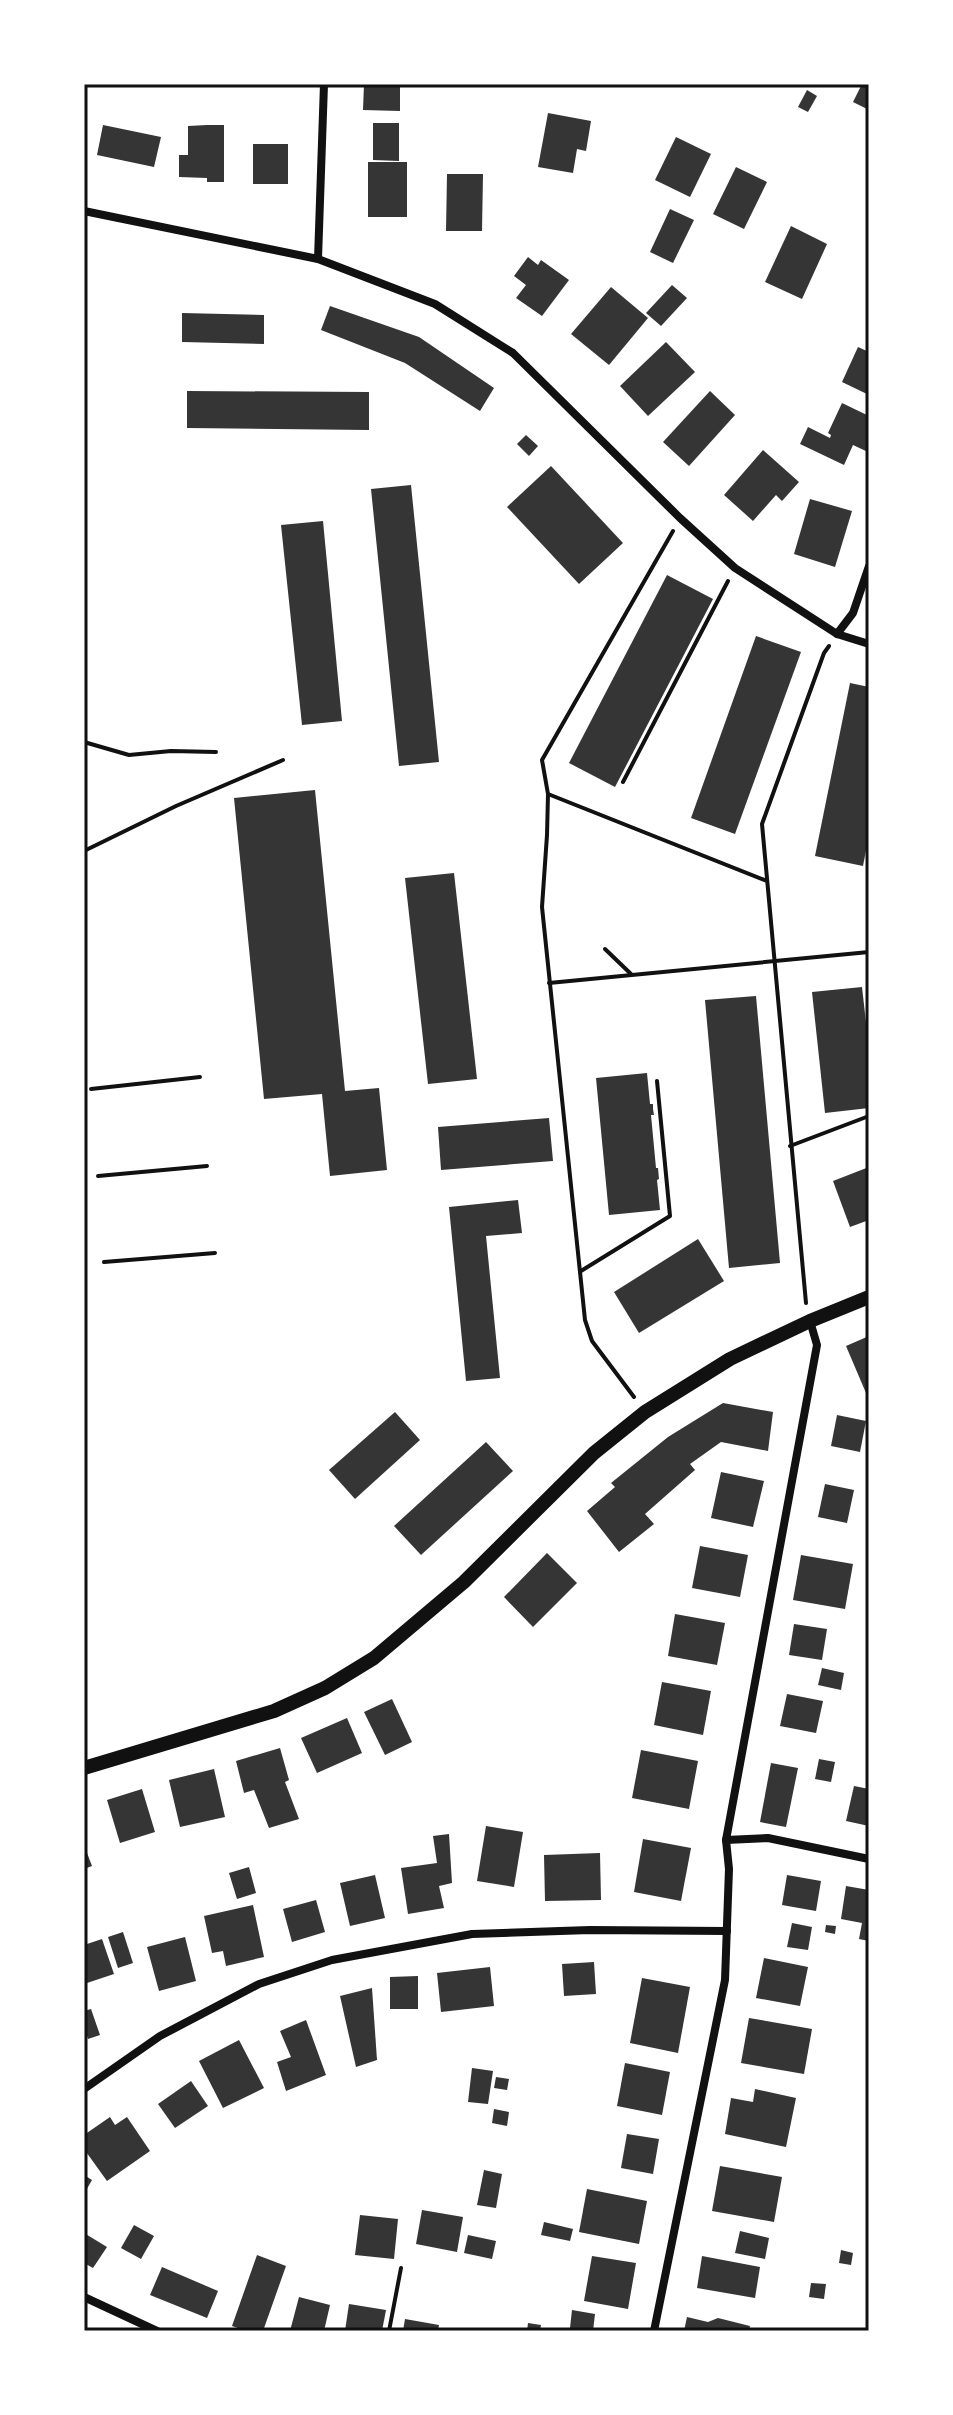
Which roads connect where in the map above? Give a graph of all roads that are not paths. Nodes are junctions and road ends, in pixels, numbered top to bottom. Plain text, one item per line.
1 (324, 84) edge
2 (84, 211) edge
3 (318, 259) junction
4 (869, 566) edge
5 (837, 634) junction
6 (869, 644) edge
7 (869, 1297) edge
8 (810, 1321) junction
9 (84, 1768) edge
10 (726, 1840) junction
11 (869, 1859) edge
12 (727, 1931) junction
13 (84, 2089) edge
14 (84, 2297) edge
15 (157, 2331) edge
16 (654, 2331) edge

1 - 3 street
2 - 3 street
3 - 5 street
4 - 5 street
5 - 6 street
7 - 8 street
8 - 9 street
8 - 10 street
10 - 11 street
10 - 12 street
12 - 13 street
12 - 16 street
14 - 15 street

